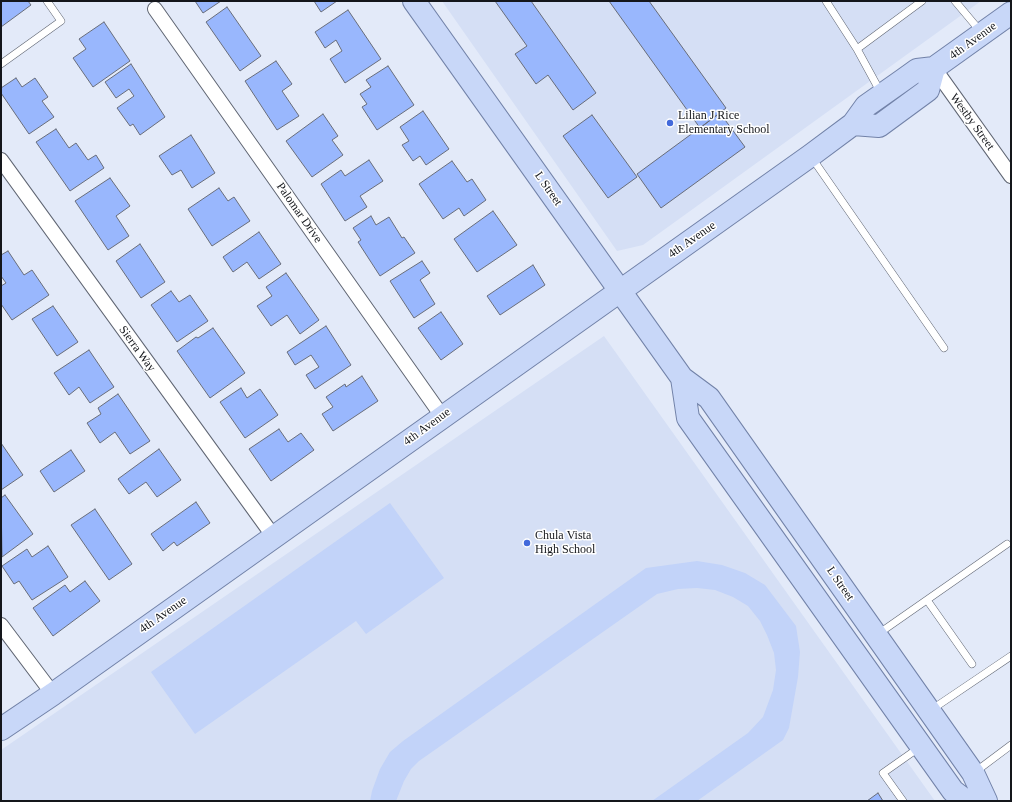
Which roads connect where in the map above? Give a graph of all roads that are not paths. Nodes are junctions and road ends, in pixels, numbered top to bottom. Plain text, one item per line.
1 (47, 1) edge
2 (414, 1) edge
3 (826, 1) edge
4 (922, 1) edge
5 (955, 1) edge
6 (156, 9) dead end
7 (1011, 13) edge
8 (983, 33) junction
9 (856, 49) junction
10 (1, 64) edge
11 (934, 68) junction
12 (882, 95) junction
13 (854, 124) junction
14 (810, 156) junction
15 (1, 160) edge
16 (1011, 176) edge
17 (620, 291) junction
18 (944, 348) dead end
19 (682, 378) junction
20 (442, 416) junction
21 (274, 537) junction
22 (1007, 544) dead end
23 (927, 600) junction
24 (1, 625) edge
25 (876, 635) junction
26 (1011, 656) edge
27 (972, 664) dead end
28 (53, 694) junction
29 (929, 712) junction
30 (1, 729) edge
31 (1011, 745) edge
32 (922, 746) junction
33 (973, 773) junction
34 (903, 801) edge
35 (966, 801) edge
36 (986, 801) edge

1 - 10 lane
2 - 17 main road, L Street
3 - 9 lane
4 - 9 lane
5 - 8 lane
6 - 20 street, Palomar Drive
7 - 8 main road, 4th Avenue
8 - 11 main road, 4th Avenue
9 - 12 lane
11 - 12 main road, 4th Avenue
11 - 13 main road
11 - 16 street, Westby Street
12 - 13 main road, 4th Avenue
13 - 14 main road, 4th Avenue
14 - 17 main road, 4th Avenue
14 - 18 lane
15 - 21 street, Sierra Way
17 - 19 main road, L Street
17 - 20 main road, 4th Avenue
19 - 25 main road, L Street
19 - 32 main road, L Street
20 - 21 main road, 4th Avenue
21 - 28 main road, 4th Avenue
22 - 23 lane
23 - 25 lane
23 - 27 lane
24 - 28 street
25 - 29 main road, L Street
26 - 29 lane
28 - 30 main road, 4th Avenue
29 - 33 main road, L Street
31 - 33 lane
32 - 34 lane
32 - 35 main road, L Street
33 - 36 main road, L Street

